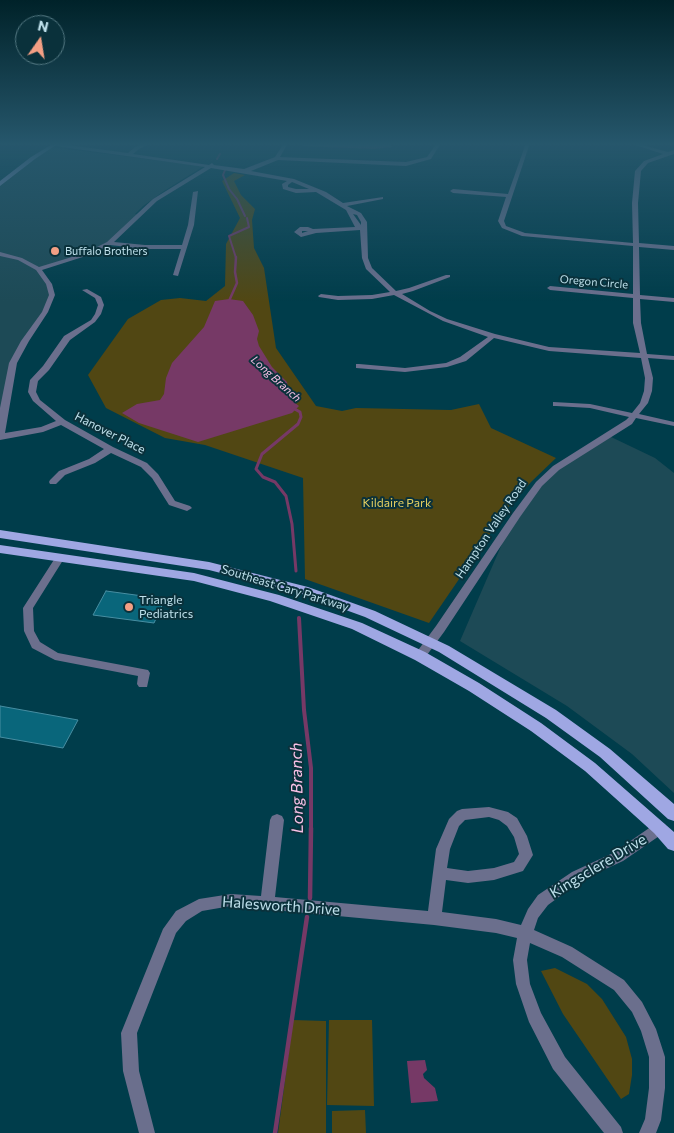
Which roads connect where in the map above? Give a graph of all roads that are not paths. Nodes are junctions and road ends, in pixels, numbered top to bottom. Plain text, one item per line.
1 (162, 196) edge
2 (195, 196) edge
3 (328, 196) edge
4 (509, 196) edge
5 (636, 196) edge
6 (381, 198) dead end
7 (346, 207) junction
8 (363, 228) junction
9 (313, 231) dead end
10 (109, 242) junction
11 (636, 245) junction
12 (183, 247) junction
13 (674, 248) edge
14 (0, 254) edge
15 (38, 269) junction
16 (176, 275) dead end
17 (448, 276) dead end
18 (550, 288) dead end
19 (85, 290) dead end
20 (394, 292) junction
21 (321, 296) dead end
22 (636, 296) junction
23 (674, 300) edge
24 (493, 336) junction
25 (645, 356) junction
26 (674, 358) edge
27 (359, 366) dead end
28 (556, 404) dead end
29 (636, 416) junction
30 (62, 422) junction
31 (674, 424) edge
32 (0, 436) edge
33 (110, 450) junction
34 (53, 482) dead end
35 (187, 508) dead end
36 (0, 534) edge
37 (0, 549) edge
38 (60, 557) junction
39 (431, 642) junction
40 (420, 656) junction
41 (143, 684) dead end
42 (674, 814) edge
43 (277, 820) dead end
44 (660, 828) junction
45 (674, 844) edge
46 (440, 873) junction
47 (267, 903) junction
48 (434, 918) junction
49 (525, 933) junction
50 (147, 1133) edge
51 (615, 1133) edge
52 (647, 1133) edge

1 - 10 street
2 - 12 street
3 - 7 street
4 - 11 street
5 - 11 street, Hampton Valley Road
6 - 7 street
7 - 8 street
8 - 9 street
8 - 20 street
10 - 12 street
10 - 15 street
11 - 13 street
11 - 22 street, Hampton Valley Road
12 - 16 street
14 - 15 street
15 - 32 street
17 - 20 street
18 - 22 street, Oregon Circle
19 - 30 street, Hanover Place
20 - 21 street
20 - 24 street
22 - 23 street, Oregon Circle
22 - 25 street, Hampton Valley Road
24 - 25 street
24 - 27 street
25 - 26 street
25 - 29 street, Hampton Valley Road
28 - 29 street
29 - 31 street
29 - 39 street, Hampton Valley Road
30 - 32 street, Hanover Place
30 - 33 street, Hanover Place
33 - 34 street
33 - 35 street, Hanover Place
36 - 39 main road, Southeast Cary Parkway
37 - 38 main road, Southeast Cary Parkway
38 - 40 main road, Southeast Cary Parkway
38 - 41 street
39 - 40 street, Hampton Valley Road
39 - 42 main road, Southeast Cary Parkway
40 - 44 main road, Southeast Cary Parkway
43 - 47 street
44 - 45 main road, Southeast Cary Parkway
44 - 49 street, Kingsclere Drive
46 - 46 street
46 - 48 street
47 - 48 street, Halesworth Drive
47 - 50 street, Halesworth Drive
48 - 49 street, Halesworth Drive
49 - 51 street, Kingsclere Drive
49 - 52 street

